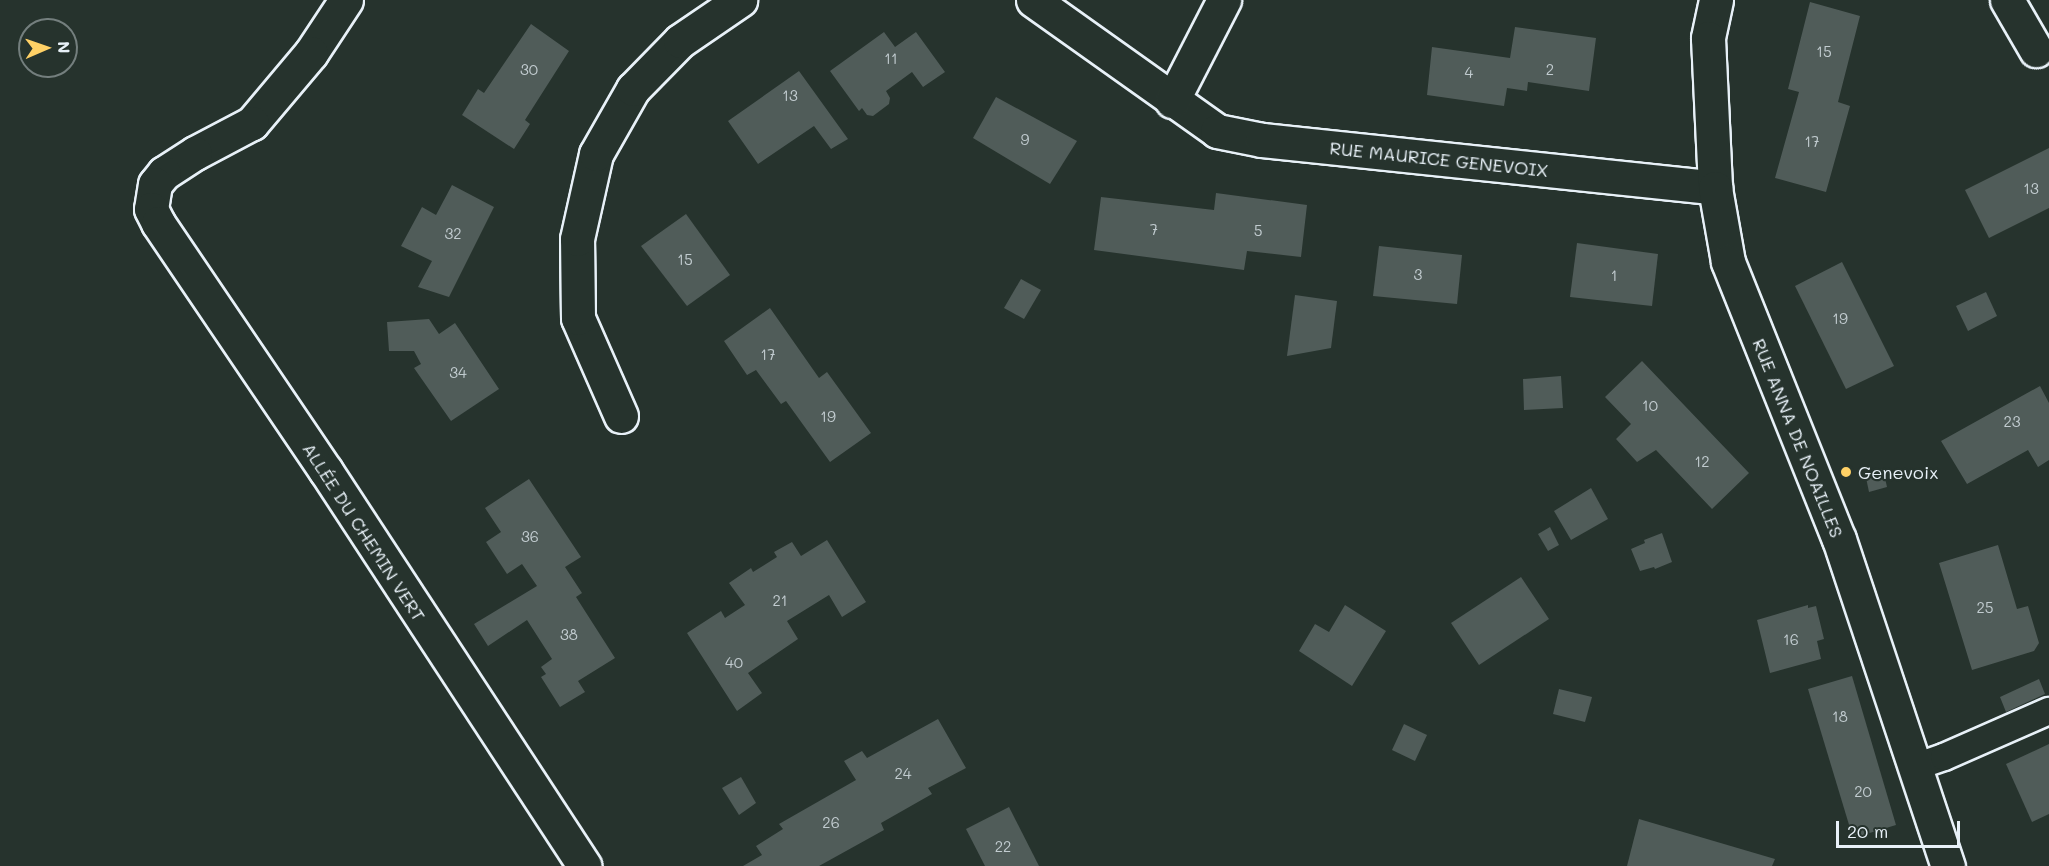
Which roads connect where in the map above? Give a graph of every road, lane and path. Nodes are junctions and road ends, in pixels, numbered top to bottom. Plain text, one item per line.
1 (346, 0) edge
2 (740, 0) edge
3 (1033, 0) edge
4 (1224, 0) edge
5 (1716, 0) edge
6 (2007, 0) edge
7 (2036, 50) dead end
8 (1173, 101) junction
9 (1715, 189) junction
10 (621, 416) dead end
11 (2049, 711) edge
12 (1915, 767) junction
13 (584, 866) edge
14 (1948, 866) edge

1 - 13 street, ALLÉE DU CHEMIN VERT
2 - 10 street
3 - 8 street, RUE MAURICE GENEVOIX
4 - 8 street
5 - 9 street, RUE ANNA DE NOAILLES
6 - 7 street
8 - 9 street, RUE MAURICE GENEVOIX
9 - 12 street, RUE ANNA DE NOAILLES
11 - 12 lane
12 - 14 street, RUE ANNA DE NOAILLES

